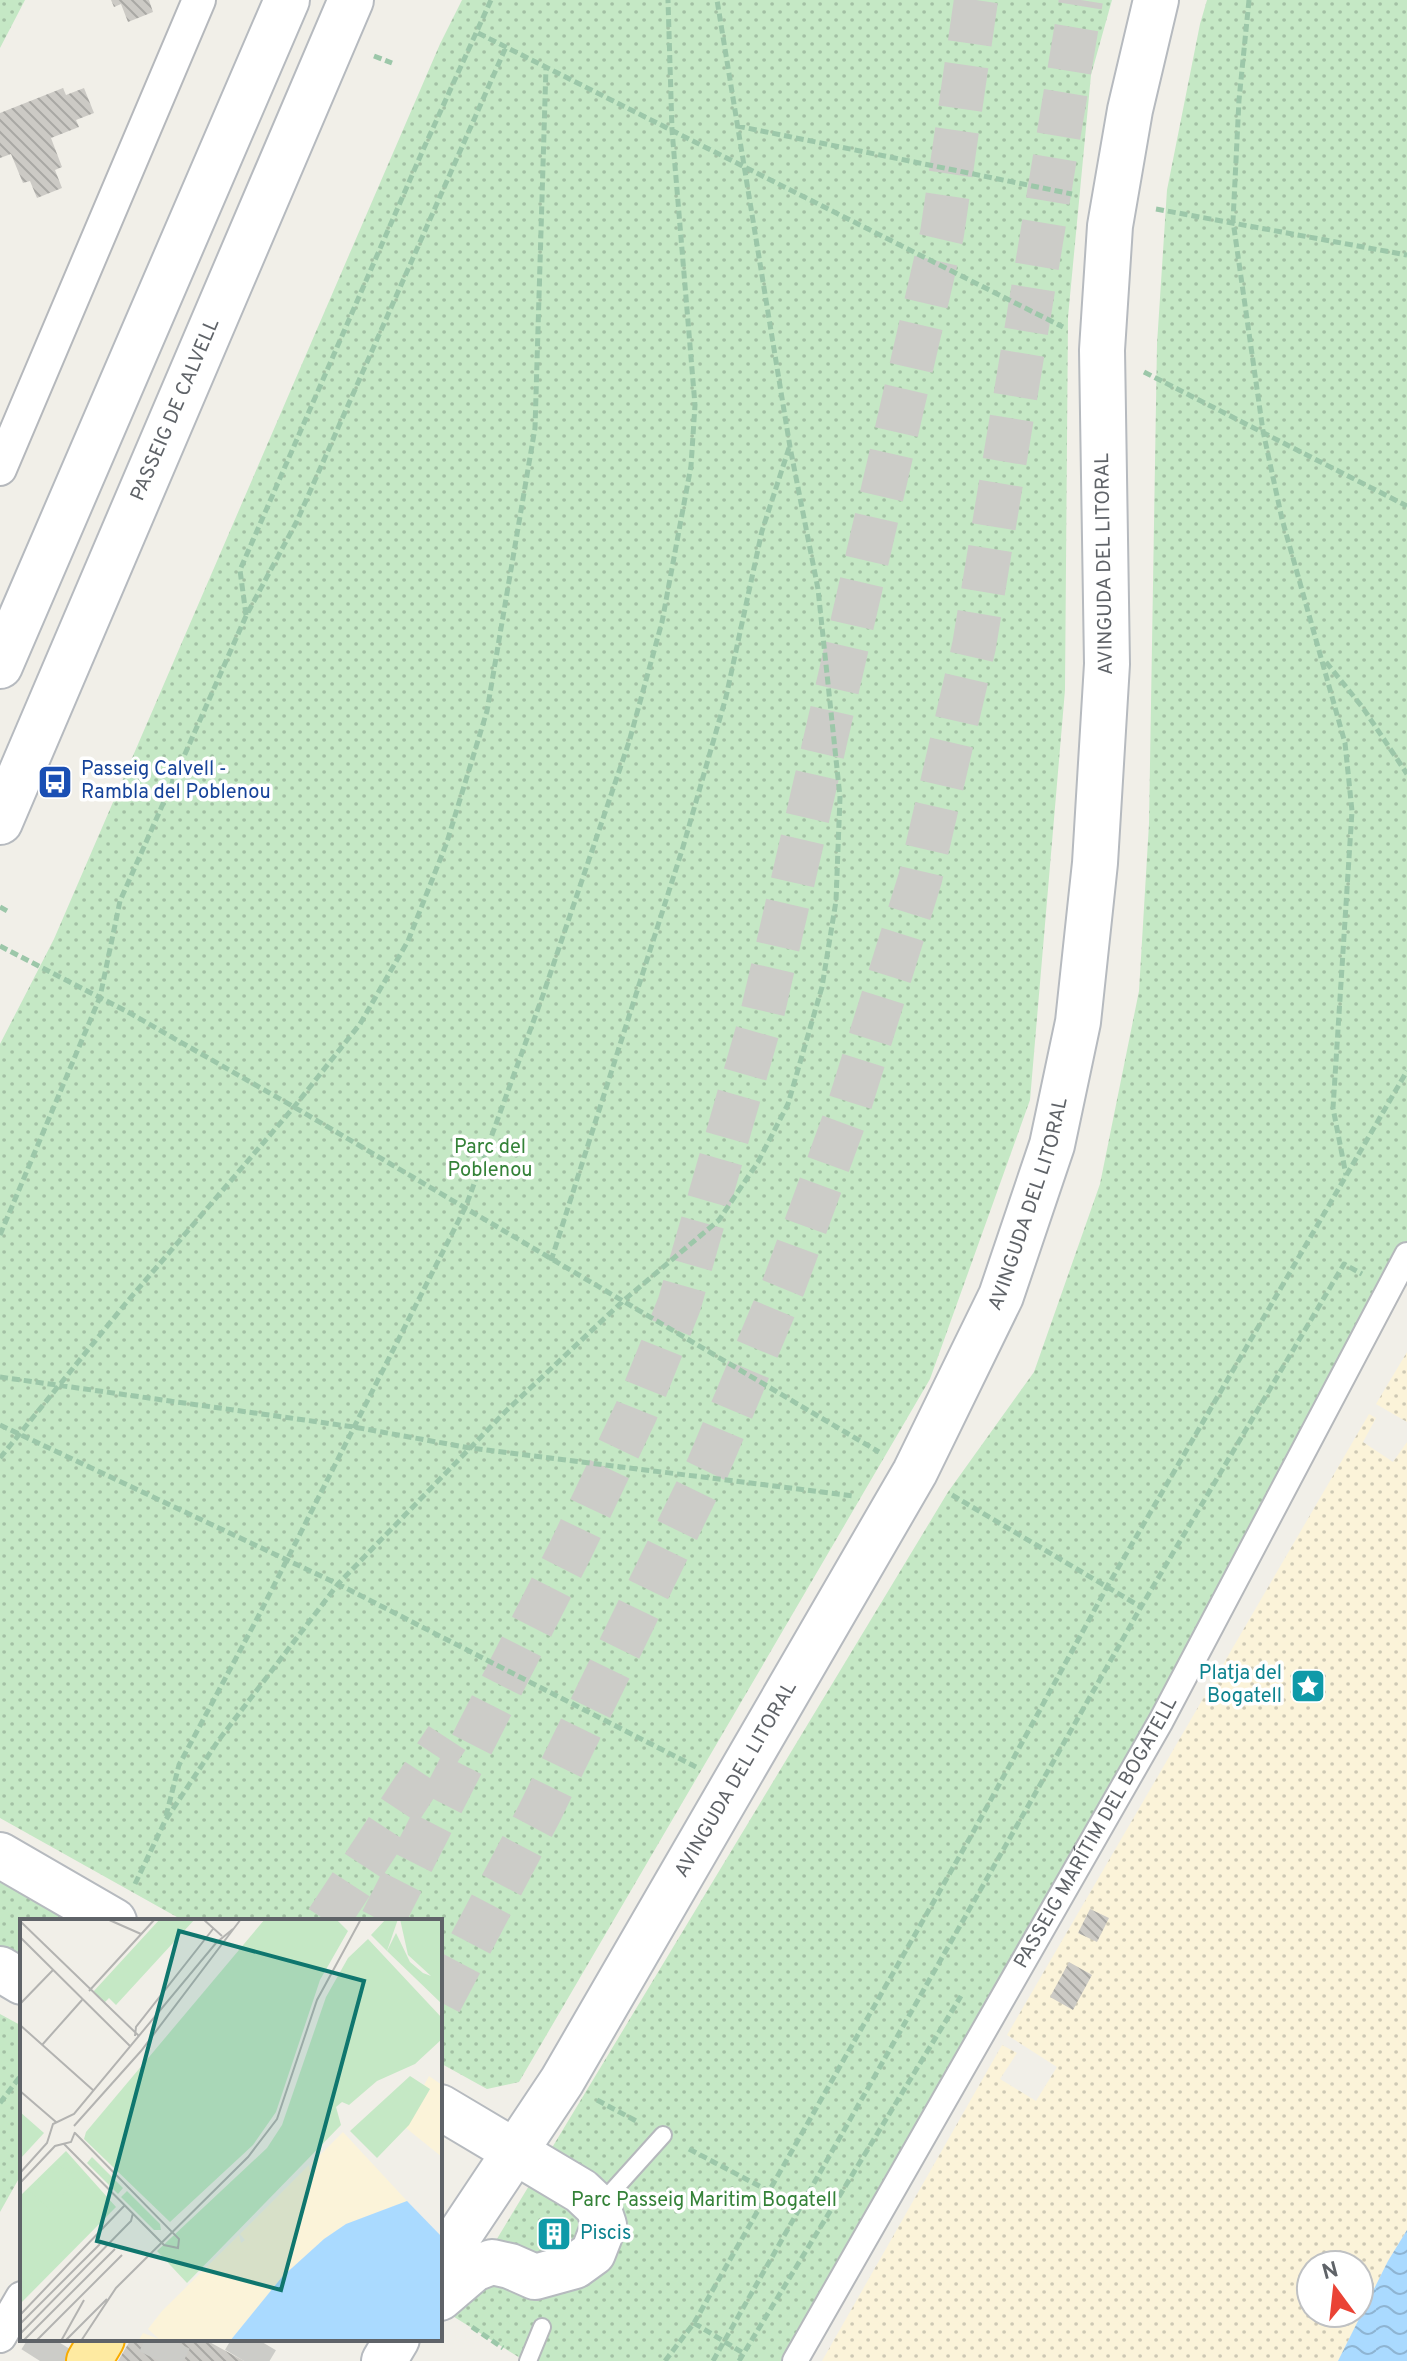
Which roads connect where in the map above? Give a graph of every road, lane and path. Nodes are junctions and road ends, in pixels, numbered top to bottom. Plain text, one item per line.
1 (199, 0) edge
2 (287, 0) edge
3 (351, 0) edge
4 (491, 0) edge
5 (668, 0) edge
6 (717, 0) edge
7 (1156, 0) edge
8 (1249, 0) edge
9 (478, 33) junction
10 (506, 47) junction
11 (546, 67) junction
12 (737, 126) junction
13 (672, 130) junction
14 (743, 165) junction
15 (1086, 197) dead end
16 (1149, 208) dead end
17 (1233, 221) junction
18 (1407, 255) edge
19 (1075, 333) dead end
20 (1138, 368) dead end
21 (1263, 431) junction
22 (790, 447) junction
23 (0, 469) edge
24 (1407, 506) edge
25 (246, 616) junction
26 (1323, 658) junction
27 (0, 666) edge
28 (1407, 774) edge
29 (0, 822) edge
30 (0, 907) edge
31 (9, 912) dead end
32 (0, 946) edge
33 (100, 997) junction
34 (1407, 1071) edge
35 (294, 1107) junction
36 (1346, 1176) junction
37 (466, 1206) junction
38 (0, 1235) edge
39 (1407, 1255) edge
40 (551, 1261) junction
41 (1331, 1287) dead end
42 (623, 1301) junction
43 (0, 1377) edge
44 (62, 1384) junction
45 (0, 1425) edge
46 (354, 1427) junction
47 (18, 1433) junction
48 (470, 1448) junction
49 (881, 1453) dead end
50 (0, 1458) edge
51 (948, 1492) dead end
52 (856, 1496) dead end
53 (287, 1560) junction
54 (338, 1584) junction
55 (1107, 1587) junction
56 (1141, 1607) junction
57 (697, 1768) dead end
58 (165, 1821) junction
59 (0, 1855) edge
60 (124, 1904) edge
61 (0, 1969) edge
62 (20, 1981) edge
63 (1008, 1989) junction
64 (20, 2077) edge
65 (586, 2094) dead end
66 (0, 2103) edge
67 (442, 2108) edge
68 (663, 2135) junction
69 (517, 2151) junction
70 (769, 2192) junction
71 (598, 2207) junction
72 (799, 2207) junction
73 (447, 2239) edge
74 (492, 2262) junction
75 (20, 2301) edge
76 (452, 2310) edge
77 (694, 2323) junction
78 (542, 2327) dead end
79 (0, 2336) edge
80 (101, 2341) edge
81 (396, 2341) edge
82 (723, 2342) junction
83 (510, 2353) dead end
84 (743, 2353) junction
85 (89, 2361) edge
86 (384, 2361) edge
87 (528, 2361) edge
88 (665, 2361) edge
89 (713, 2361) edge
90 (739, 2361) edge
91 (795, 2361) edge

1 - 23 street
2 - 27 main road
3 - 29 main road, PASSEIG DE CALVELL
4 - 9 path
5 - 13 path
6 - 12 path
7 - 69 main road, AVINGUDA DEL LITORAL
8 - 17 path
9 - 10 path
9 - 25 path
10 - 11 path
10 - 25 path
11 - 13 path
11 - 35 path
12 - 14 path
12 - 15 path
13 - 14 path
13 - 37 path
14 - 19 path
14 - 22 path
16 - 17 path
17 - 18 path
17 - 21 path
20 - 21 path
21 - 24 path
21 - 26 path
22 - 40 path
22 - 42 path
25 - 33 path
26 - 28 path
26 - 36 path
30 - 31 path
32 - 33 path
33 - 35 path
33 - 38 path
34 - 36 path
35 - 37 path
35 - 44 path
36 - 55 path
37 - 40 path
37 - 46 path
39 - 63 street, PASSEIG MARÍTIM DEL BOGATELL
40 - 42 path
41 - 56 path
42 - 48 path
42 - 49 path
43 - 44 path
44 - 46 path
44 - 47 path
45 - 47 path
46 - 48 path
46 - 53 path
47 - 50 path
47 - 53 path
48 - 52 path
48 - 54 path
51 - 55 path
53 - 54 path
53 - 58 path
54 - 57 path
54 - 58 path
55 - 56 path
55 - 70 path
56 - 72 path
58 - 60 path
59 - 60 main road
61 - 62 main road
63 - 84 path
63 - 91 street, PASSEIG MARÍTIM DEL BOGATELL
64 - 66 path
65 - 68 path
67 - 69 main road
68 - 70 path
68 - 71 lane
69 - 71 main road
69 - 73 main road, AVINGUDA DEL LITORAL
70 - 72 path
70 - 77 path
71 - 74 main road
72 - 82 path
73 - 74 main road
74 - 76 main road
75 - 79 street
76 - 83 path
77 - 82 path
77 - 88 path
78 - 87 lane
80 - 85 highway
81 - 86 main road
82 - 84 path
82 - 89 path
84 - 90 path

